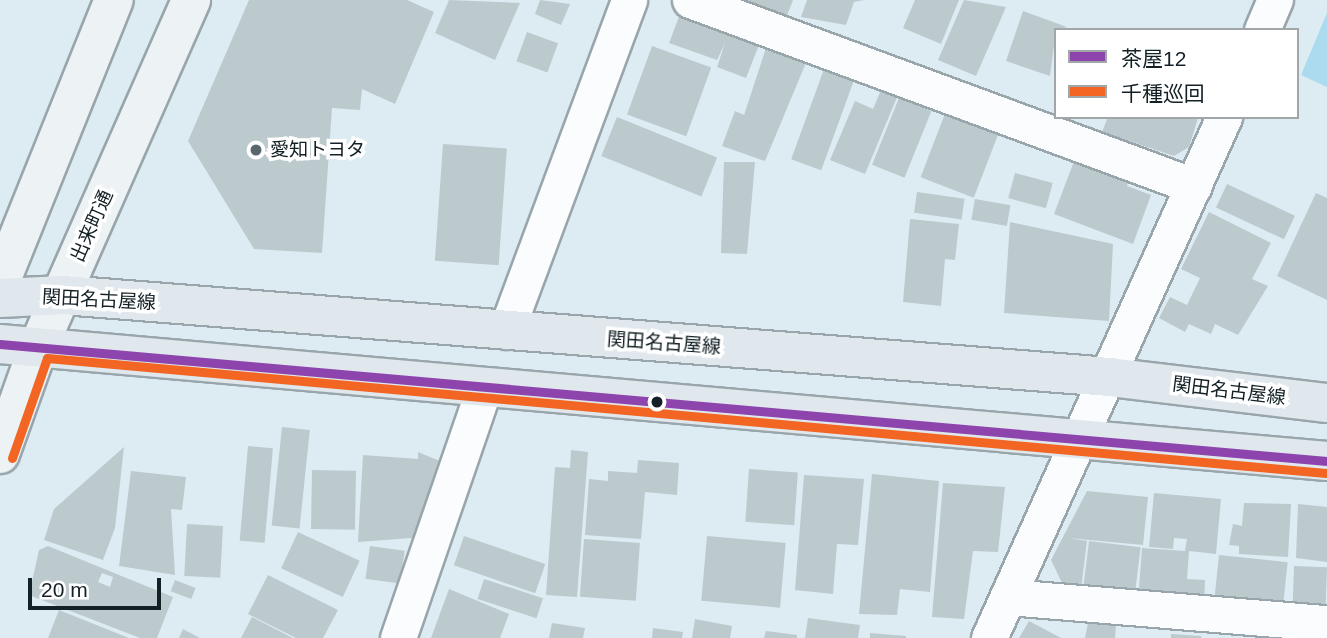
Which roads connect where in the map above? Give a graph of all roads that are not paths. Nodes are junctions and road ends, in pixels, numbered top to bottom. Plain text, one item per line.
1 (114, 0) edge
2 (191, 0) edge
3 (629, 0) edge
4 (690, 0) edge
5 (1275, 0) edge
6 (1263, 28) edge
7 (1223, 119) edge
8 (1194, 186) junction
9 (0, 283) edge
10 (63, 295) junction
11 (0, 298) edge
12 (506, 331) junction
13 (0, 344) edge
14 (39, 345) junction
15 (1109, 377) junction
16 (484, 388) junction
17 (1327, 403) edge
18 (1078, 437) junction
19 (0, 454) edge
20 (1327, 461) edge
21 (1007, 597) junction
22 (1327, 623) edge
23 (398, 638) edge
24 (989, 638) edge

1 - 9 main road
2 - 10 main road, 出来町通
3 - 12 street
4 - 8 street
5 - 6 street
7 - 8 street
8 - 15 street
10 - 11 main road, 関田名古屋線
10 - 12 main road, 関田名古屋線
10 - 14 main road, 出来町通
12 - 15 main road, 関田名古屋線
13 - 14 main road
14 - 16 main road
14 - 19 main road, 出来町通
15 - 17 main road, 関田名古屋線
15 - 18 street
16 - 18 main road
16 - 23 street
18 - 20 main road
18 - 21 street
21 - 22 street
21 - 24 street

